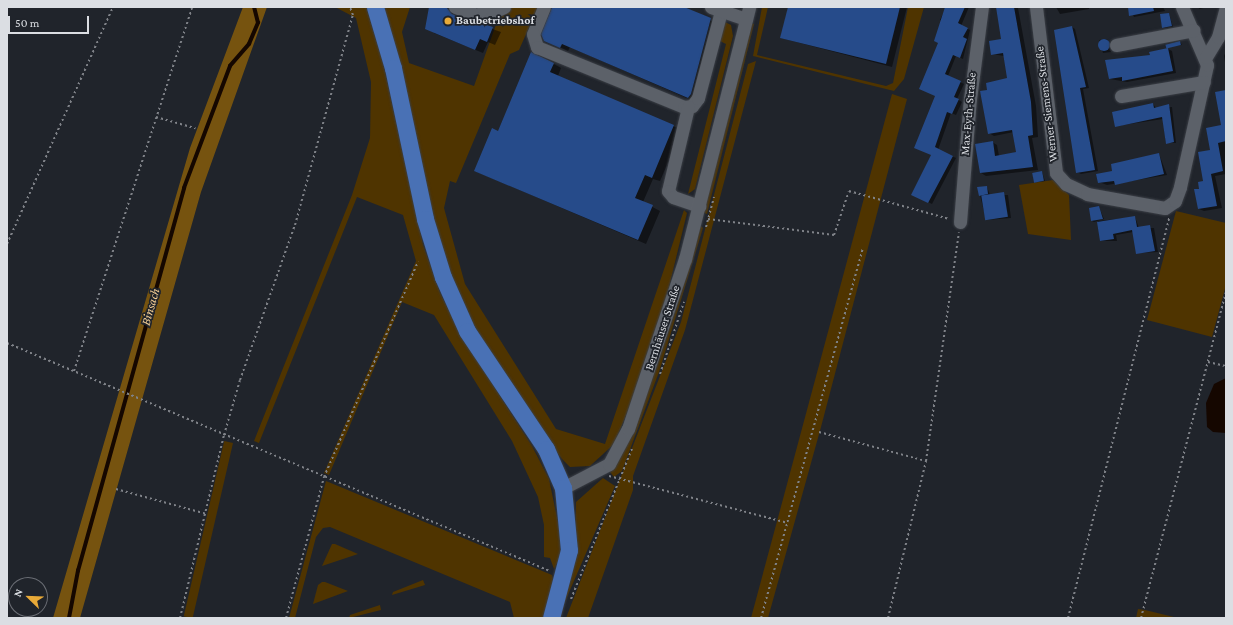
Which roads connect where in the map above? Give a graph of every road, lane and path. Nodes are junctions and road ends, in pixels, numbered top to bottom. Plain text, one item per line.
1 (113, 7) edge
2 (192, 7) edge
3 (350, 7) edge
4 (375, 7) edge
5 (455, 7) edge
6 (504, 7) edge
7 (544, 7) edge
8 (982, 7) edge
9 (1036, 7) edge
10 (1182, 7) edge
11 (1226, 7) edge
12 (485, 9) edge
13 (716, 9) edge
14 (747, 13) edge
15 (1194, 30) junction
16 (1116, 45) dead end
17 (1206, 57) junction
18 (1204, 82) junction
19 (1121, 96) dead end
20 (688, 107) junction
21 (156, 117) junction
22 (195, 128) dead end
23 (699, 206) junction
24 (1172, 206) junction
25 (709, 220) dead end
26 (960, 222) junction
27 (7, 244) edge
28 (864, 248) dead end
29 (418, 262) dead end
30 (1226, 292) edge
31 (7, 343) edge
32 (1208, 362) junction
33 (1226, 366) edge
34 (74, 372) junction
35 (819, 432) dead end
36 (224, 435) junction
37 (926, 462) junction
38 (324, 477) junction
39 (620, 481) dead end
40 (563, 488) junction
41 (116, 489) dead end
42 (207, 514) junction
43 (788, 523) junction
44 (564, 577) junction
45 (180, 618) edge
46 (286, 618) edge
47 (551, 618) edge
48 (761, 618) edge
49 (888, 618) edge
50 (1068, 618) edge
51 (1141, 618) edge

1 - 27 path
2 - 21 path
3 - 36 path
4 - 40 main road
5 - 12 street
6 - 12 street
7 - 20 street
8 - 26 street, Max-Eyth-Straße
9 - 24 street, Werner-Siemens-Straße
10 - 15 street
11 - 17 street
13 - 14 street
13 - 20 street
14 - 23 street, Bernhäuser Straße
15 - 16 street
15 - 17 street
17 - 18 street
18 - 19 street
18 - 24 street
20 - 23 street
21 - 22 path
21 - 34 path
23 - 40 street, Bernhäuser Straße
24 - 50 path
25 - 26 path
26 - 37 path
28 - 43 path
29 - 38 path
30 - 32 path
31 - 34 path
32 - 33 path
32 - 51 path
34 - 36 path
35 - 37 path
36 - 38 path
36 - 42 path
37 - 49 path
38 - 44 path
38 - 46 path
39 - 43 path
40 - 44 main road
41 - 42 path
42 - 45 path
43 - 48 path
44 - 47 main road

